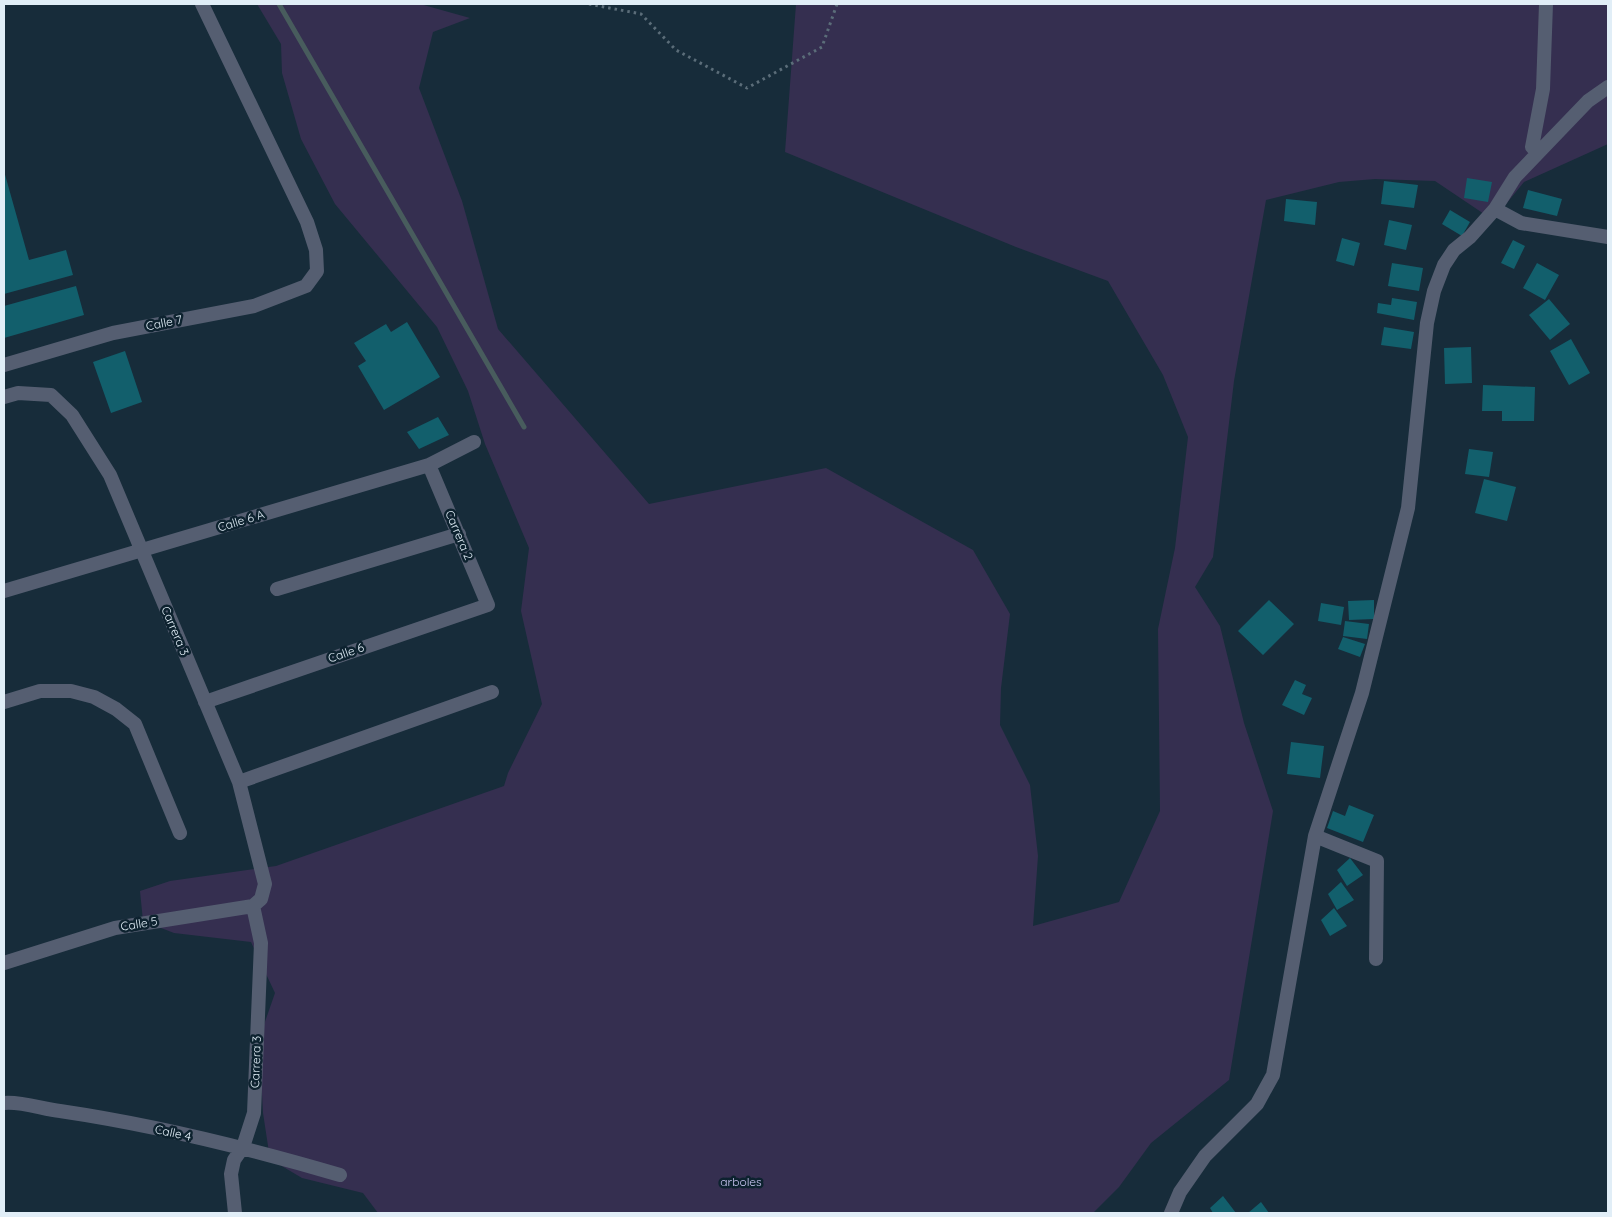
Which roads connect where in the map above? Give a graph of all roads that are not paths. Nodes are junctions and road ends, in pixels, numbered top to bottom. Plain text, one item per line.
1 (202, 4) edge
2 (1546, 4) edge
3 (1608, 87) edge
4 (1539, 152) junction
5 (1495, 209) junction
6 (1608, 237) edge
7 (4, 366) edge
8 (4, 397) edge
9 (474, 442) dead end
10 (429, 465) junction
11 (459, 534) junction
12 (141, 550) junction
13 (277, 589) dead end
14 (4, 590) edge
15 (488, 605) joint
16 (492, 692) dead end
17 (4, 702) edge
18 (205, 702) junction
19 (238, 782) junction
20 (180, 833) dead end
21 (1315, 836) junction
22 (253, 906) junction
23 (1376, 959) dead end
24 (4, 963) edge
25 (4, 1103) edge
26 (243, 1147) junction
27 (340, 1175) dead end
28 (235, 1213) edge
29 (1171, 1213) edge

1 - 7 street, Calle 7
2 - 4 street
3 - 4 street
4 - 5 street
5 - 6 street
5 - 21 street
8 - 12 street, Carrera 3
9 - 10 street, Calle 6 A
10 - 11 street, Carrera 2
10 - 12 street, Calle 6 A
11 - 13 street
11 - 15 street, Carrera 2
12 - 14 street, Calle 6 A
12 - 18 street, Carrera 3
15 - 18 street, Calle 6
16 - 19 street
17 - 20 street
18 - 19 street, Carrera 3
19 - 22 street, Carrera 3
21 - 23 street
21 - 29 street
22 - 24 street, Calle 5
22 - 26 street, Carrera 3
25 - 26 street, Calle 4
26 - 27 street, Calle 4
26 - 28 street, Carrera 3

